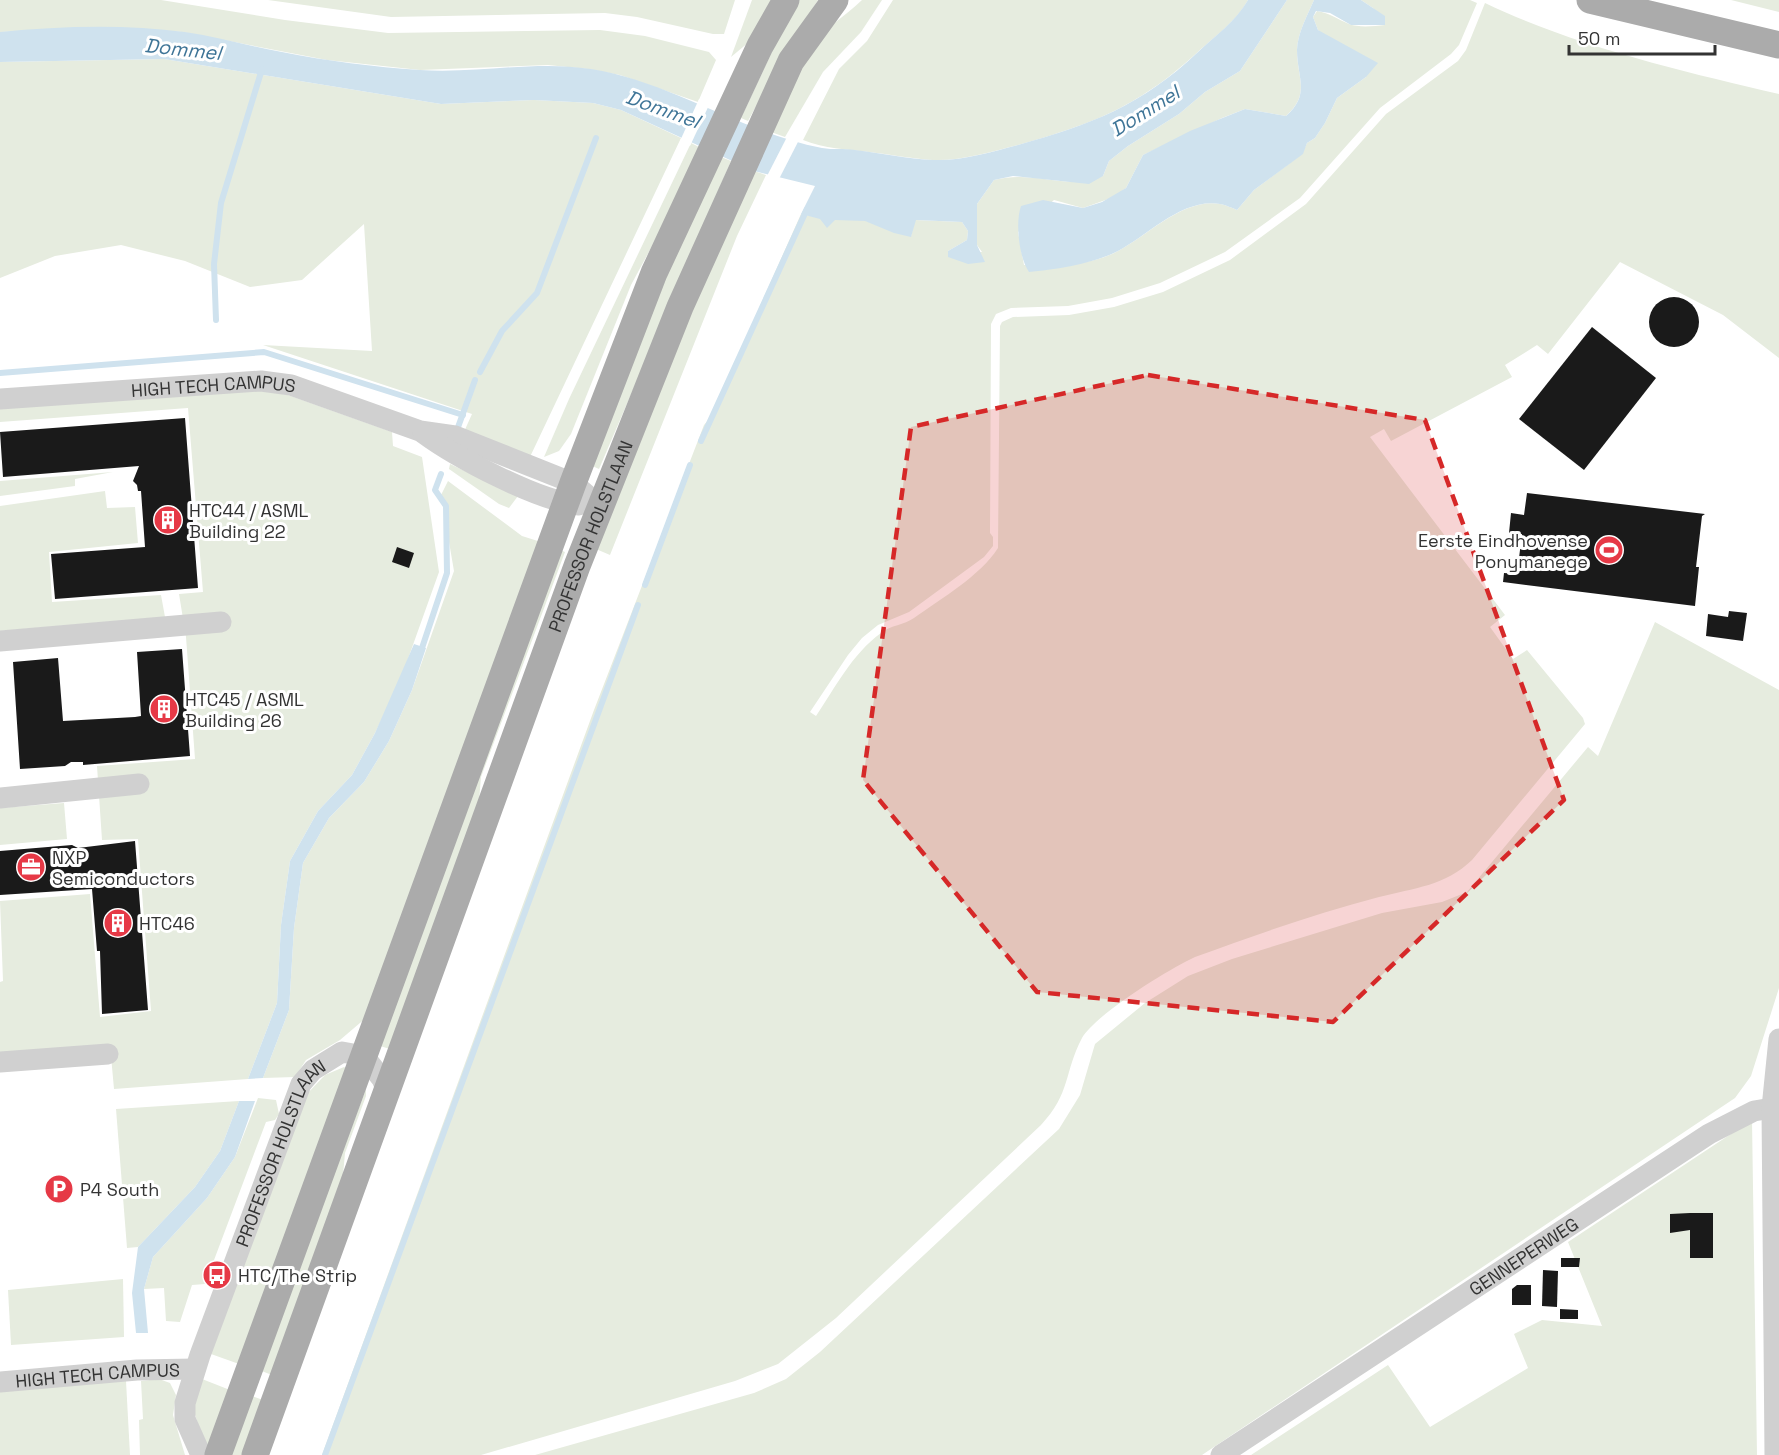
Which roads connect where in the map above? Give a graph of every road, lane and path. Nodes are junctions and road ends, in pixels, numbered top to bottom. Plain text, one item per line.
1 (786, 0) edge
2 (835, 0) edge
3 (1590, 0) edge
4 (1779, 45) edge
5 (0, 399) edge
6 (570, 493) junction
7 (601, 507) junction
8 (221, 622) dead end
9 (0, 641) edge
10 (139, 784) dead end
11 (0, 798) edge
12 (1779, 1039) edge
13 (108, 1054) dead end
14 (364, 1056) junction
15 (0, 1062) edge
16 (388, 1093) junction
17 (1772, 1108) junction
18 (195, 1369) junction
19 (0, 1382) edge
20 (201, 1455) edge
21 (218, 1455) edge
22 (255, 1455) edge
23 (1221, 1455) edge
24 (1775, 1455) edge

1 - 6 main road, PROFESSOR HOLSTLAAN
2 - 7 main road, PROFESSOR HOLSTLAAN
3 - 4 main road
5 - 6 street, HIGH TECH CAMPUS
6 - 7 street, HIGH TECH CAMPUS
6 - 14 main road, PROFESSOR HOLSTLAAN
7 - 16 main road, PROFESSOR HOLSTLAAN
8 - 9 street
10 - 11 street
12 - 17 street
13 - 15 street
14 - 16 street
14 - 18 street, PROFESSOR HOLSTLAAN
14 - 21 main road, PROFESSOR HOLSTLAAN
16 - 22 main road, PROFESSOR HOLSTLAAN
17 - 23 street, GENNEPERWEG
17 - 24 street
18 - 19 street, HIGH TECH CAMPUS
18 - 20 street, PROFESSOR HOLSTLAAN

